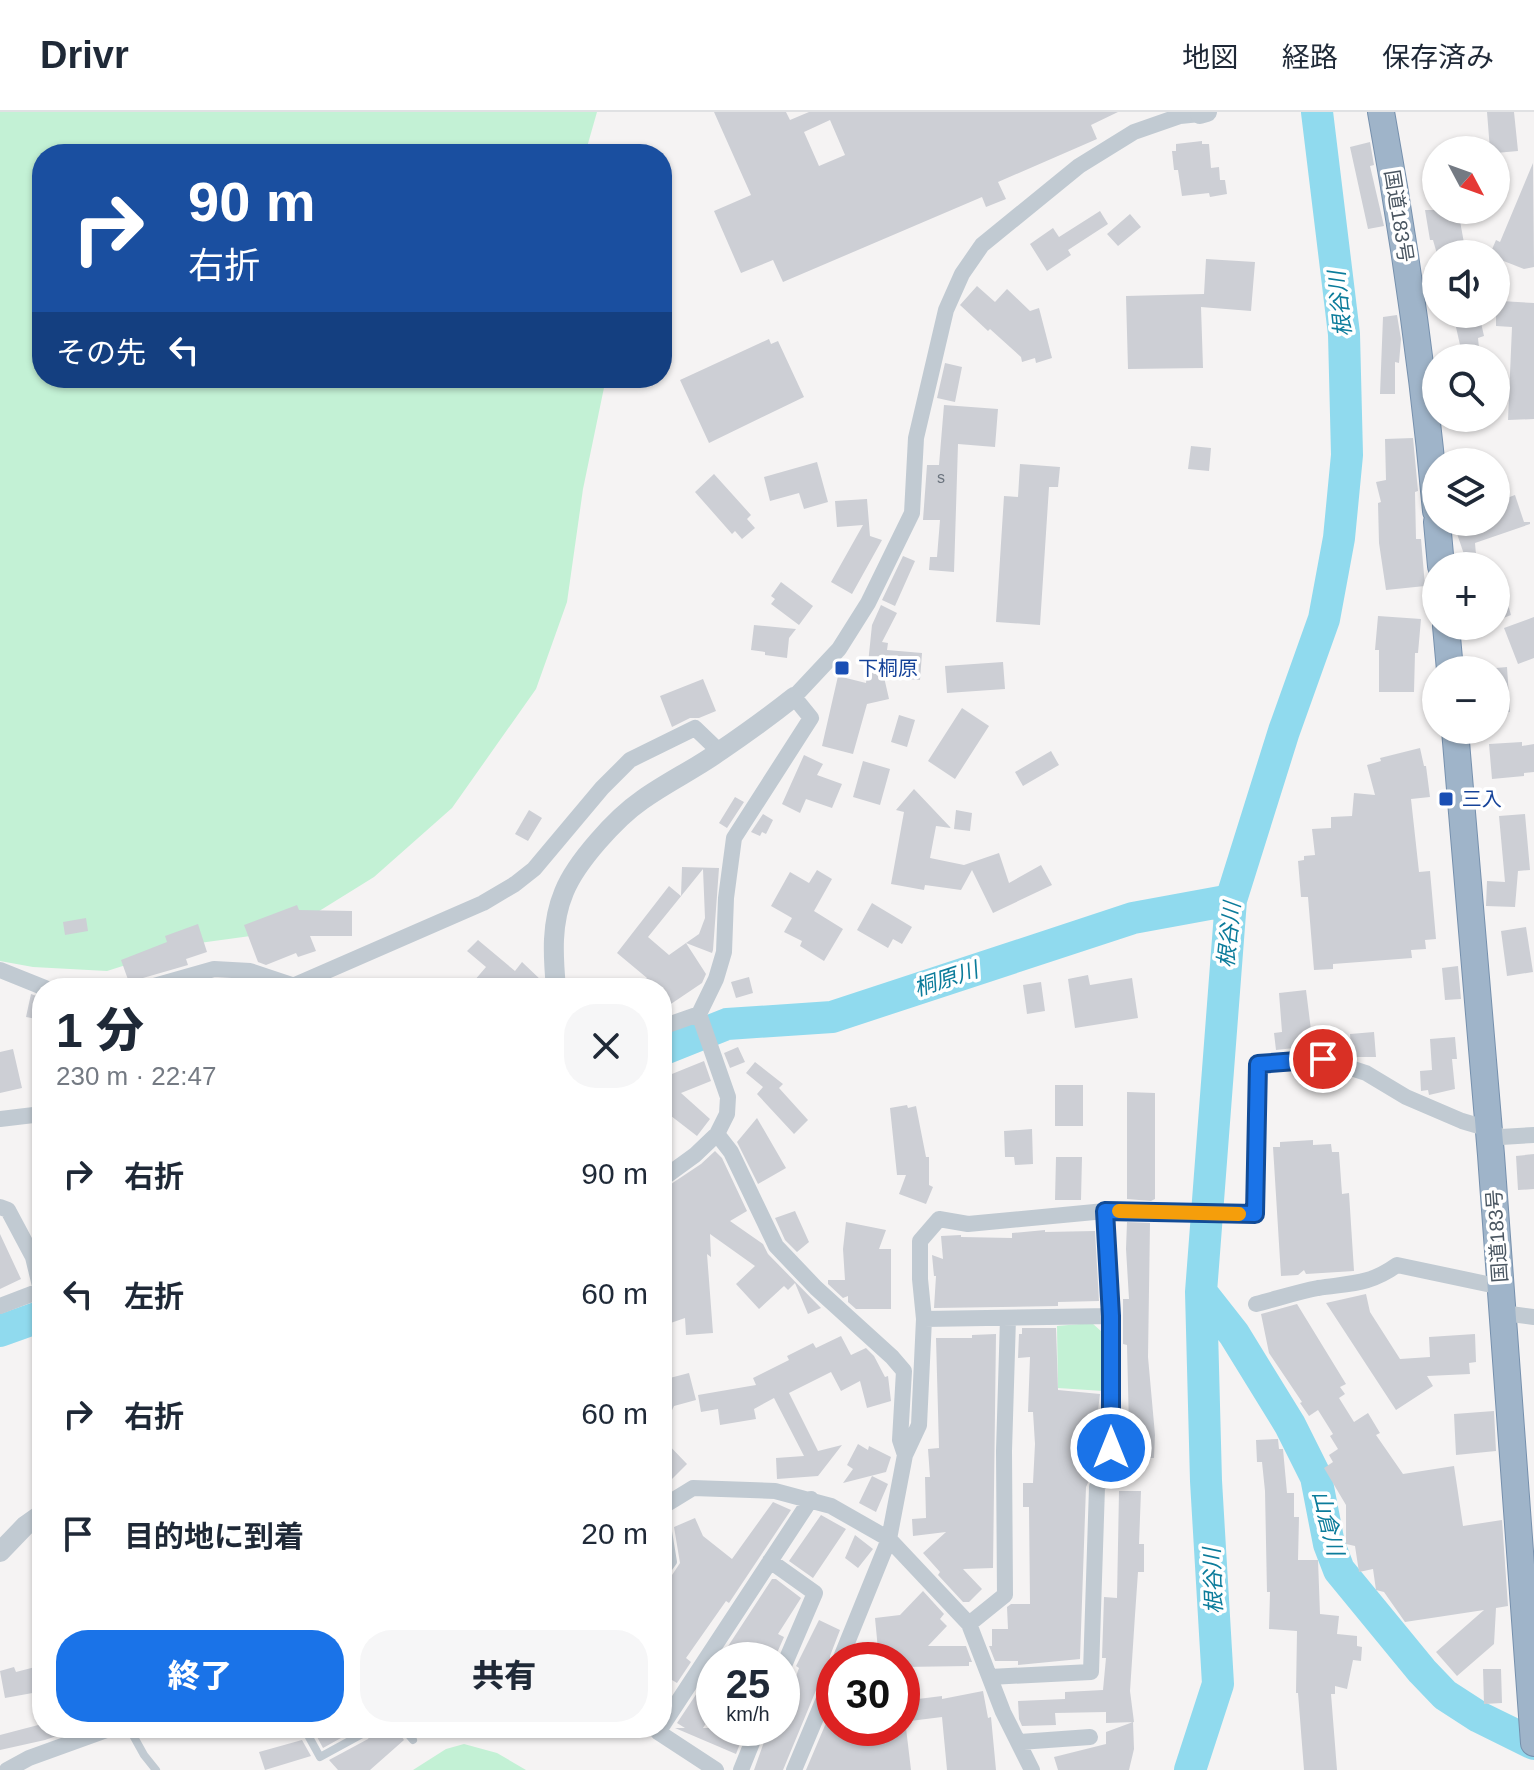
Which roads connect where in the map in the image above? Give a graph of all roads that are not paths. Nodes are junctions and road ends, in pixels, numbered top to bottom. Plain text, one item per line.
1 (1381, 112) edge
2 (1192, 113) edge
3 (1430, 448) edge
4 (794, 697) junction
5 (1456, 744) edge
6 (720, 752) junction
7 (0, 970) edge
8 (182, 978) edge
9 (268, 978) edge
10 (311, 978) edge
11 (555, 978) edge
12 (32, 983) edge
13 (699, 1016) junction
14 (672, 1024) edge
15 (32, 1115) edge
16 (0, 1119) edge
17 (1489, 1129) junction
18 (717, 1134) junction
19 (1534, 1135) edge
20 (672, 1172) edge
21 (0, 1207) edge
22 (1105, 1211) junction
23 (32, 1255) edge
24 (32, 1294) edge
25 (1502, 1300) junction
26 (1256, 1304) dead end
27 (0, 1306) edge
28 (1111, 1316) junction
29 (1534, 1317) edge
30 (1008, 1318) junction
31 (924, 1319) junction
32 (905, 1455) junction
33 (811, 1499) junction
34 (672, 1501) edge
35 (32, 1521) edge
36 (889, 1539) junction
37 (0, 1552) edge
38 (770, 1561) junction
39 (969, 1624) junction
40 (794, 1642) edge
41 (847, 1642) edge
42 (990, 1677) junction
43 (672, 1710) edge
44 (816, 1718) edge
45 (1090, 1737) dead end
46 (84, 1738) edge
47 (135, 1738) edge
48 (310, 1738) edge
49 (355, 1738) edge
50 (667, 1738) edge
51 (1533, 1738) edge
52 (1020, 1742) junction
53 (751, 1746) edge
54 (7, 1770) edge
55 (156, 1770) edge
56 (716, 1770) edge
57 (741, 1770) edge
58 (794, 1770) edge
59 (1032, 1770) edge

1 - 3 highway, 国道183号
2 - 4 street
4 - 6 street
4 - 13 street
5 - 17 highway, 国道183号
6 - 10 street
6 - 11 street
7 - 12 street
8 - 9 street
13 - 14 street
13 - 18 street
15 - 16 street
17 - 19 street
17 - 22 street
17 - 25 highway, 国道183号
18 - 20 street
18 - 32 street
21 - 23 street
22 - 28 street
22 - 31 street
24 - 27 street
25 - 26 street
25 - 29 street
25 - 51 highway, 国道183号
28 - 30 street
28 - 42 street
30 - 31 street
30 - 39 street
31 - 32 street
32 - 36 street
33 - 34 street
33 - 36 street
33 - 38 street
35 - 37 street
36 - 39 street
36 - 41 street
38 - 40 street
38 - 43 street
39 - 42 street
42 - 52 street
44 - 58 street
45 - 52 street
46 - 54 street
47 - 55 lane
48 - 49 lane
50 - 56 street
52 - 59 street
53 - 57 street

